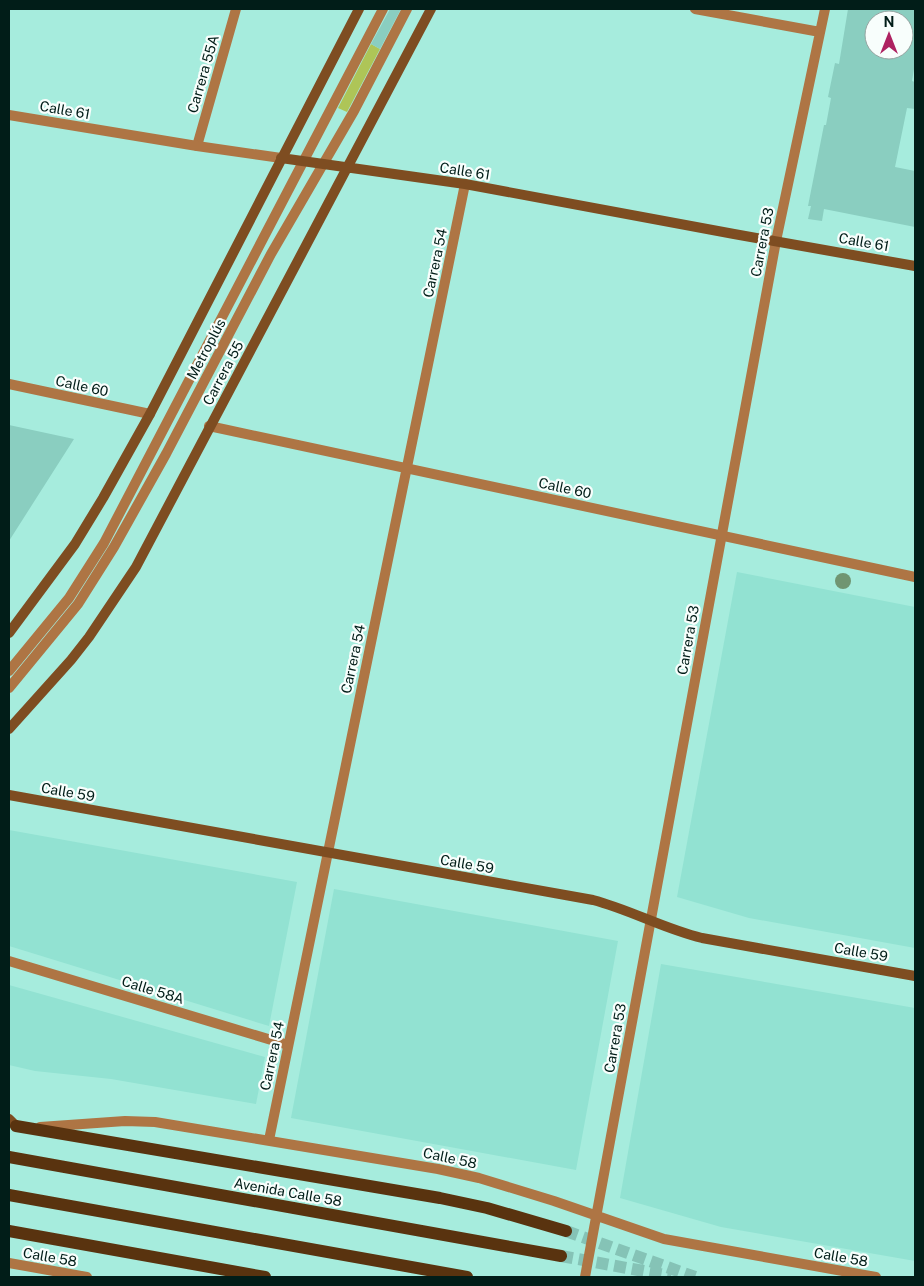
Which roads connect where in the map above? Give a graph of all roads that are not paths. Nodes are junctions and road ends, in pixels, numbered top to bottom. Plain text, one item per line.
1 (236, 9) edge
2 (359, 9) edge
3 (383, 9) edge
4 (407, 9) edge
5 (431, 9) edge
6 (695, 9) edge
7 (825, 9) edge
8 (820, 32) junction
9 (9, 115) edge
10 (197, 146) junction
11 (282, 158) junction
12 (303, 161) junction
13 (323, 164) junction
14 (347, 167) junction
15 (465, 184) junction
16 (776, 241) junction
17 (915, 266) edge
18 (9, 384) edge
19 (150, 414) junction
20 (209, 426) junction
21 (407, 468) junction
22 (722, 536) junction
23 (915, 577) edge
24 (9, 633) edge
25 (9, 671) edge
26 (9, 688) edge
27 (9, 729) edge
28 (9, 795) edge
29 (328, 852) junction
30 (651, 920) junction
31 (9, 961) edge
32 (915, 976) edge
33 (288, 1044) junction
34 (11, 1123) edge
35 (269, 1140) junction
36 (9, 1158) edge
37 (9, 1195) edge
38 (596, 1216) junction
39 (566, 1231) tunnel mouth
40 (9, 1232) edge
41 (561, 1256) tunnel mouth
42 (9, 1263) edge
43 (87, 1277) edge
44 (265, 1277) edge
45 (467, 1277) edge
46 (585, 1277) edge
47 (876, 1277) edge

1 - 10 street, Carrera 55A
2 - 11 main road
3 - 12 street, Metroplús
4 - 13 street, Metroplús
5 - 14 main road, Carrera 55
6 - 8 street
7 - 8 street, Carrera 53
8 - 16 street, Carrera 53
9 - 10 street, Calle 61
10 - 11 street, Calle 61
11 - 12 main road, Calle 61
11 - 19 main road
12 - 13 main road, Calle 61
12 - 25 street, Metroplús
13 - 14 main road, Calle 61
13 - 26 street, Metroplús
14 - 15 main road, Calle 61
14 - 20 main road, Carrera 55
15 - 16 main road, Calle 61
15 - 21 street, Carrera 54
16 - 17 main road, Calle 61
16 - 22 street, Carrera 53
18 - 19 street, Calle 60
19 - 24 main road
20 - 21 street, Calle 60
20 - 27 main road, Carrera 55
21 - 22 street, Calle 60
21 - 29 street, Carrera 54
22 - 23 street, Calle 60
22 - 30 street, Carrera 53
28 - 29 main road, Calle 59
29 - 30 main road, Calle 59
29 - 33 street, Carrera 54
30 - 32 main road, Calle 59
30 - 38 street, Carrera 53
31 - 33 street, Calle 58A
33 - 35 street, Carrera 54
34 - 35 street, Calle 58
34 - 39 main road
35 - 38 street, Calle 58
36 - 41 main road, Avenida Calle 58
37 - 45 main road
38 - 46 street, Carrera 53
38 - 47 street, Calle 58
40 - 44 main road
42 - 43 street, Calle 58

